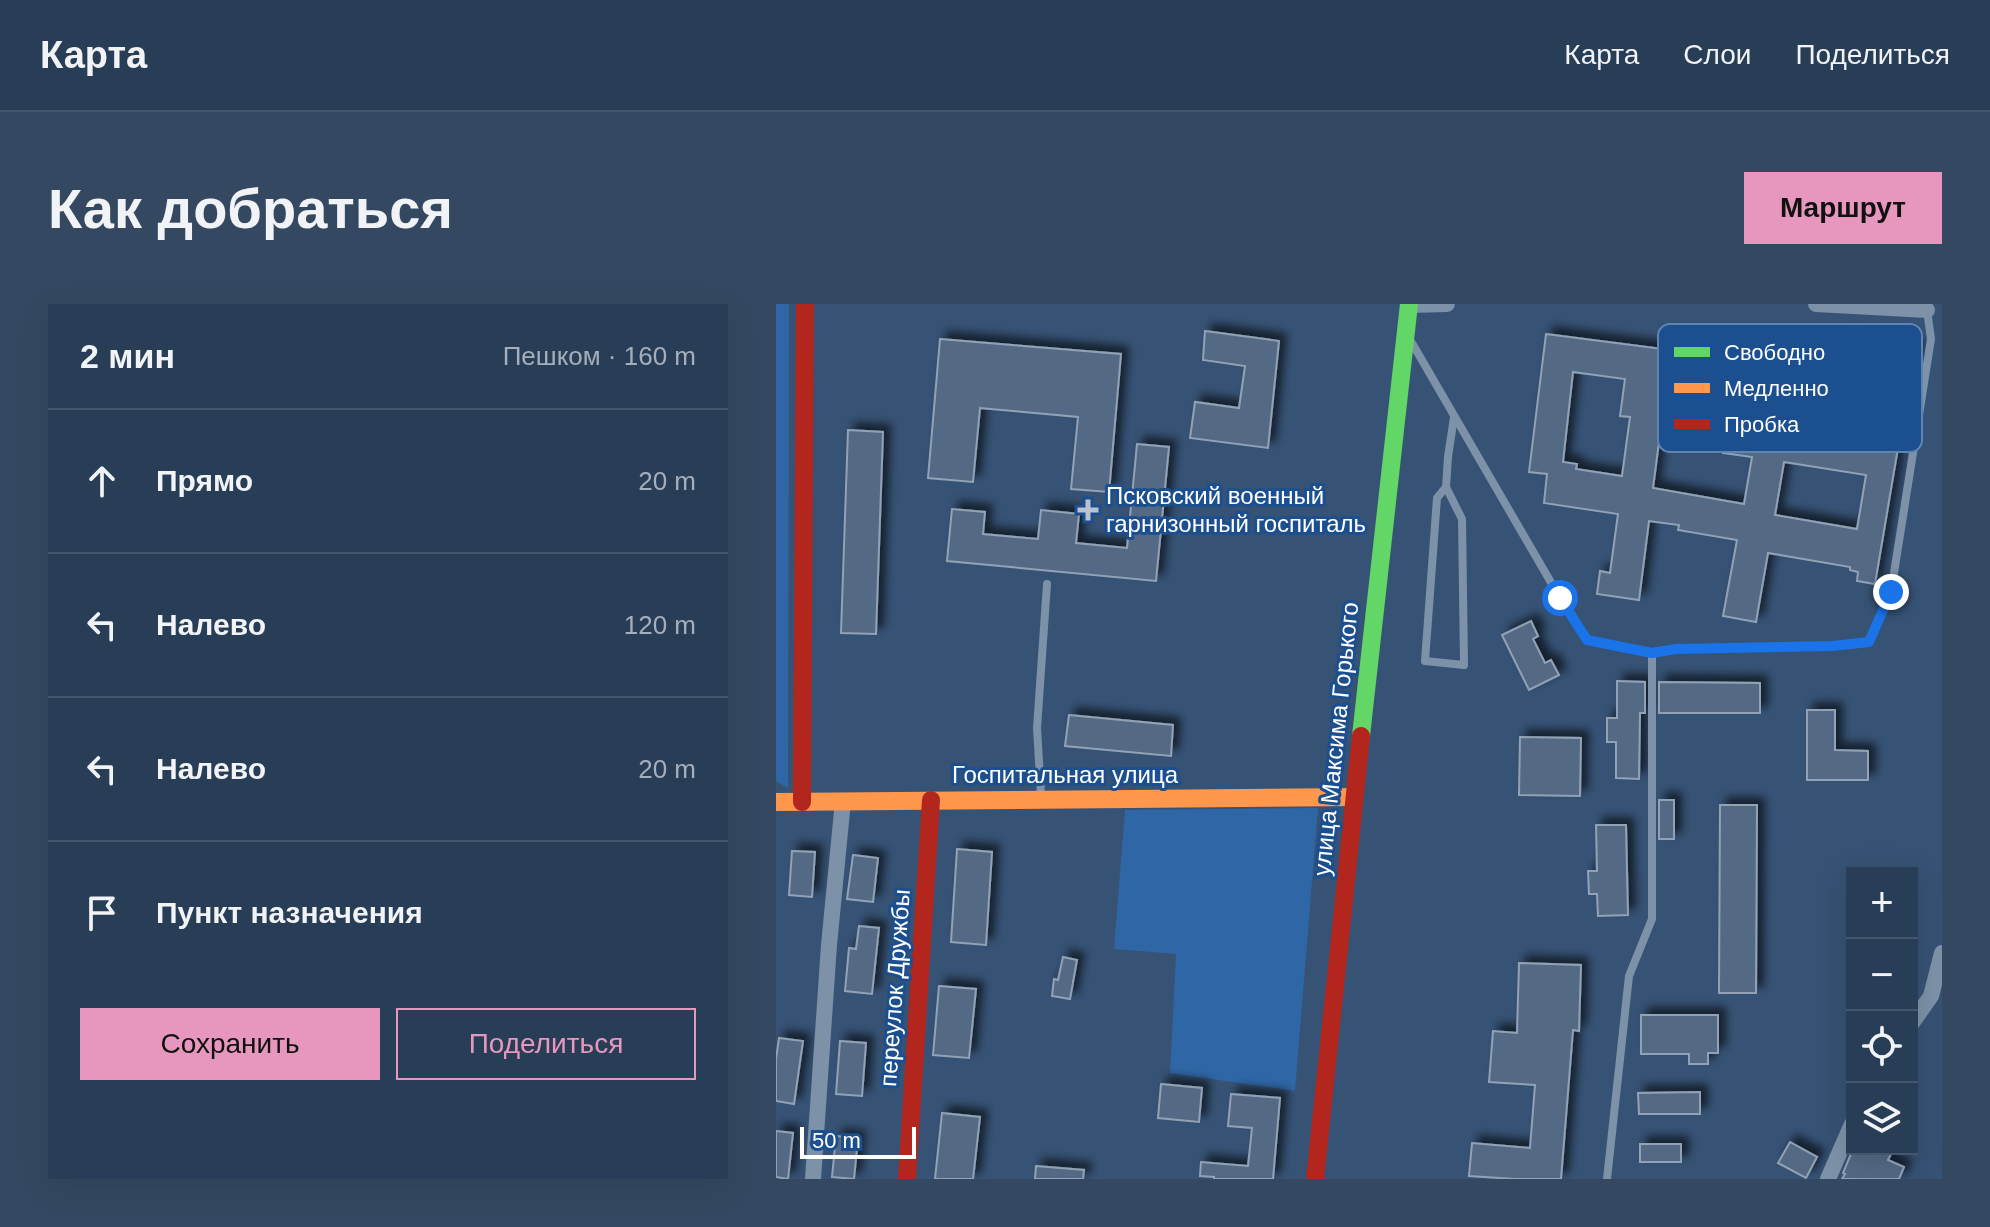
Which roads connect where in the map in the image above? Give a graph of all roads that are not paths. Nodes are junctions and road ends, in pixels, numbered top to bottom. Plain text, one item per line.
1 (805, 304) edge
2 (1447, 304) edge
3 (1816, 304) edge
4 (1409, 305) edge
5 (1927, 310) joint
6 (1405, 332) junction
7 (1922, 396) edge
8 (1454, 417) junction
9 (1913, 452) edge
10 (1446, 487) junction
11 (1047, 584) dead end
12 (1652, 653) junction
13 (1354, 797) junction
14 (1041, 799) junction
15 (931, 800) junction
16 (843, 801) junction
17 (776, 802) edge
18 (802, 802) junction
19 (1942, 953) edge
20 (1918, 1014) edge
21 (1846, 1138) edge
22 (813, 1179) edge
23 (907, 1179) edge
24 (1315, 1179) edge
25 (1607, 1179) edge
26 (1828, 1179) edge

1 - 18 street
2 - 4 street
3 - 5 street
4 - 6 street, улица Максима Горького
5 - 7 lane
6 - 8 lane
6 - 13 street, улица Максима Горького
8 - 10 lane
8 - 12 lane
9 - 12 lane
10 - 10 lane
11 - 14 lane
12 - 25 lane
13 - 14 street, Госпитальная улица
13 - 24 street, улица Максима Горького
14 - 15 street, Госпитальная улица
15 - 16 street, Госпитальная улица
15 - 23 street, переулок Дружбы
16 - 18 street, Госпитальная улица
16 - 22 street
17 - 18 street, Госпитальная улица
19 - 20 street
21 - 26 street

